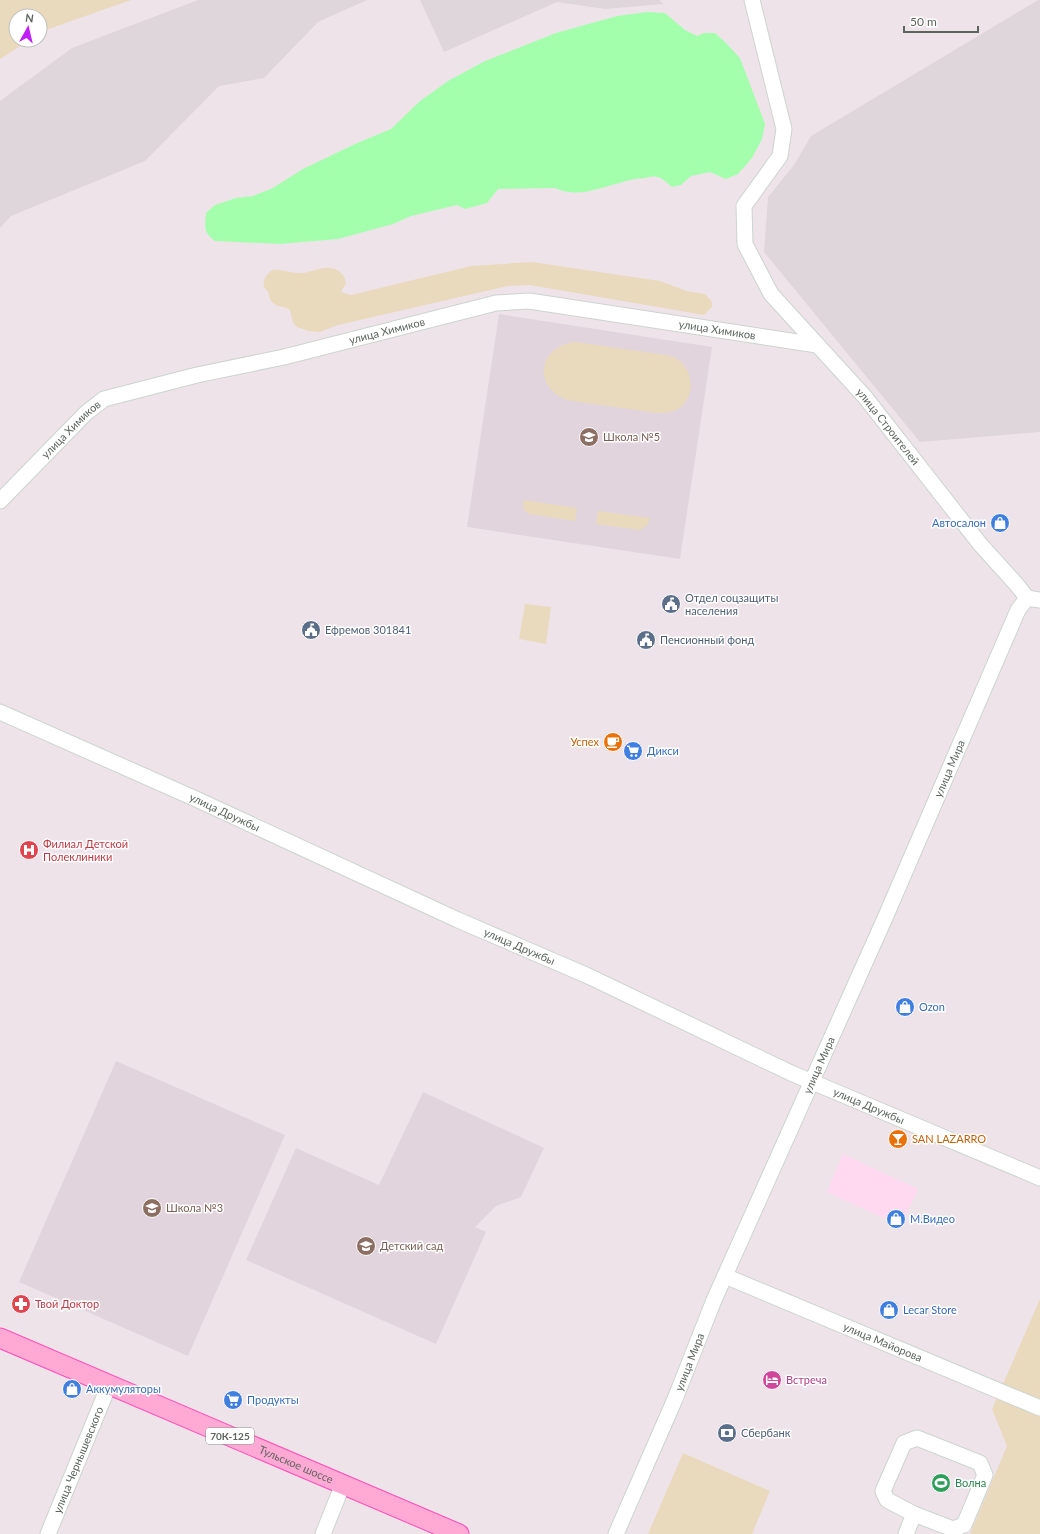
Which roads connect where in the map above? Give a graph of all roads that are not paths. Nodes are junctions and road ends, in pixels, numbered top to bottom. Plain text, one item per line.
1 (752, 0) edge
2 (817, 345) junction
3 (0, 501) edge
4 (1033, 599) edge
5 (0, 712) edge
6 (812, 1081) junction
7 (1040, 1178) edge
8 (725, 1276) junction
9 (0, 1338) edge
10 (109, 1385) junction
11 (1040, 1408) edge
12 (343, 1484) junction
13 (914, 1514) junction
14 (48, 1534) edge
15 (323, 1534) edge
16 (459, 1534) edge
17 (616, 1534) edge
18 (906, 1534) edge

1 - 2 street, улица Строителей
2 - 3 street, улица Химиков
2 - 4 street, улица Строителей
4 - 6 street, улица Мира
5 - 6 street, улица Дружбы
6 - 7 street, улица Дружбы
6 - 8 street, улица Мира
8 - 11 street, улица Майорова
8 - 17 street, улица Мира
9 - 10 main road, Тульское шоссе / 70К-125
10 - 12 main road, Тульское шоссе / 70К-125
10 - 14 street, улица Чернышевского
12 - 15 street
12 - 16 main road, Тульское шоссе / 70К-125
13 - 13 street
13 - 18 street

